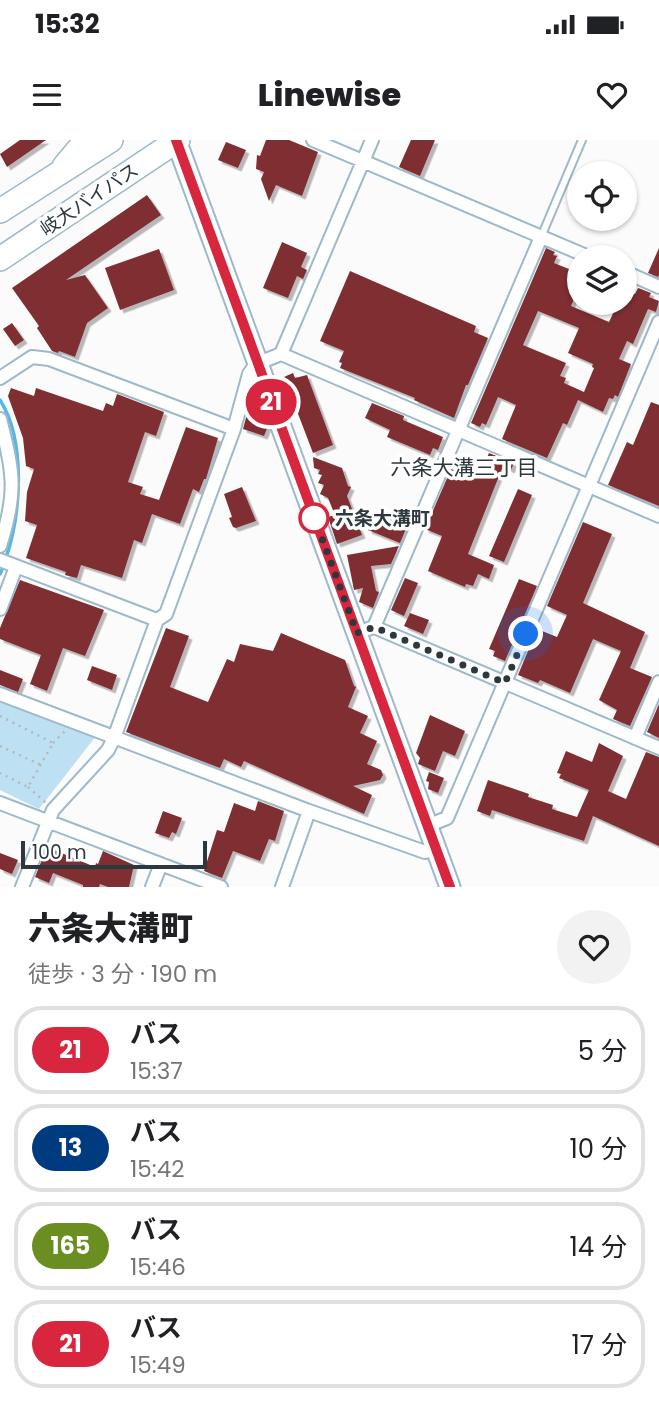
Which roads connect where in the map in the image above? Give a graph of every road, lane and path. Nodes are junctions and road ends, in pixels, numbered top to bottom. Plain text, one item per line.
1 (83, 140) edge
2 (111, 140) edge
3 (177, 140) edge
4 (313, 140) edge
5 (372, 140) edge
6 (582, 140) edge
7 (363, 162) junction
8 (48, 180) junction
9 (0, 211) edge
10 (541, 237) junction
11 (567, 248) edge
12 (0, 259) edge
13 (637, 277) edge
14 (659, 287) edge
15 (659, 322) edge
16 (281, 354) junction
17 (256, 364) junction
18 (0, 377) edge
19 (0, 419) edge
20 (234, 429) junction
21 (458, 430) junction
22 (589, 486) junction
23 (659, 516) edge
24 (0, 546) edge
25 (0, 560) edge
26 (16, 566) junction
27 (0, 609) edge
28 (157, 620) junction
29 (366, 630) junction
30 (659, 682) edge
31 (505, 683) junction
32 (0, 694) edge
33 (0, 716) edge
34 (73, 722) junction
35 (114, 738) junction
36 (635, 738) junction
37 (53, 743) junction
38 (0, 746) edge
39 (659, 748) edge
40 (41, 765) junction
41 (0, 773) edge
42 (28, 787) junction
43 (0, 803) edge
44 (309, 811) junction
45 (50, 815) junction
46 (428, 826) junction
47 (436, 849) junction
48 (161, 864) junction
49 (22, 887) edge
50 (152, 887) edge
51 (220, 887) edge
52 (282, 887) edge
53 (450, 887) edge

1 - 8 street
2 - 8 highway, 岐大バイパス
3 - 12 highway, 岐大バイパス
3 - 17 main road
4 - 7 street
5 - 7 street
6 - 10 lane
7 - 10 street
7 - 16 street
8 - 9 highway, 岐大バイパス
10 - 11 street
10 - 21 street
13 - 14 street
15 - 22 street
16 - 17 street
16 - 21 street
17 - 20 street
17 - 29 main road
18 - 20 street
19 - 24 street
20 - 28 street
21 - 22 street
21 - 29 street
22 - 23 street
22 - 31 street
25 - 26 street
26 - 27 street
26 - 28 street
28 - 35 street
29 - 31 street
29 - 46 main road
30 - 36 street
31 - 36 street
31 - 46 street
32 - 34 street
33 - 37 path
34 - 35 street
34 - 37 path
35 - 44 street
35 - 45 street
36 - 39 street
37 - 40 path
38 - 40 path
40 - 42 path
41 - 42 path
42 - 45 path
43 - 45 street
44 - 47 street
44 - 52 street
45 - 48 street
45 - 49 street
46 - 47 main road
47 - 53 main road
48 - 50 street
48 - 51 street

